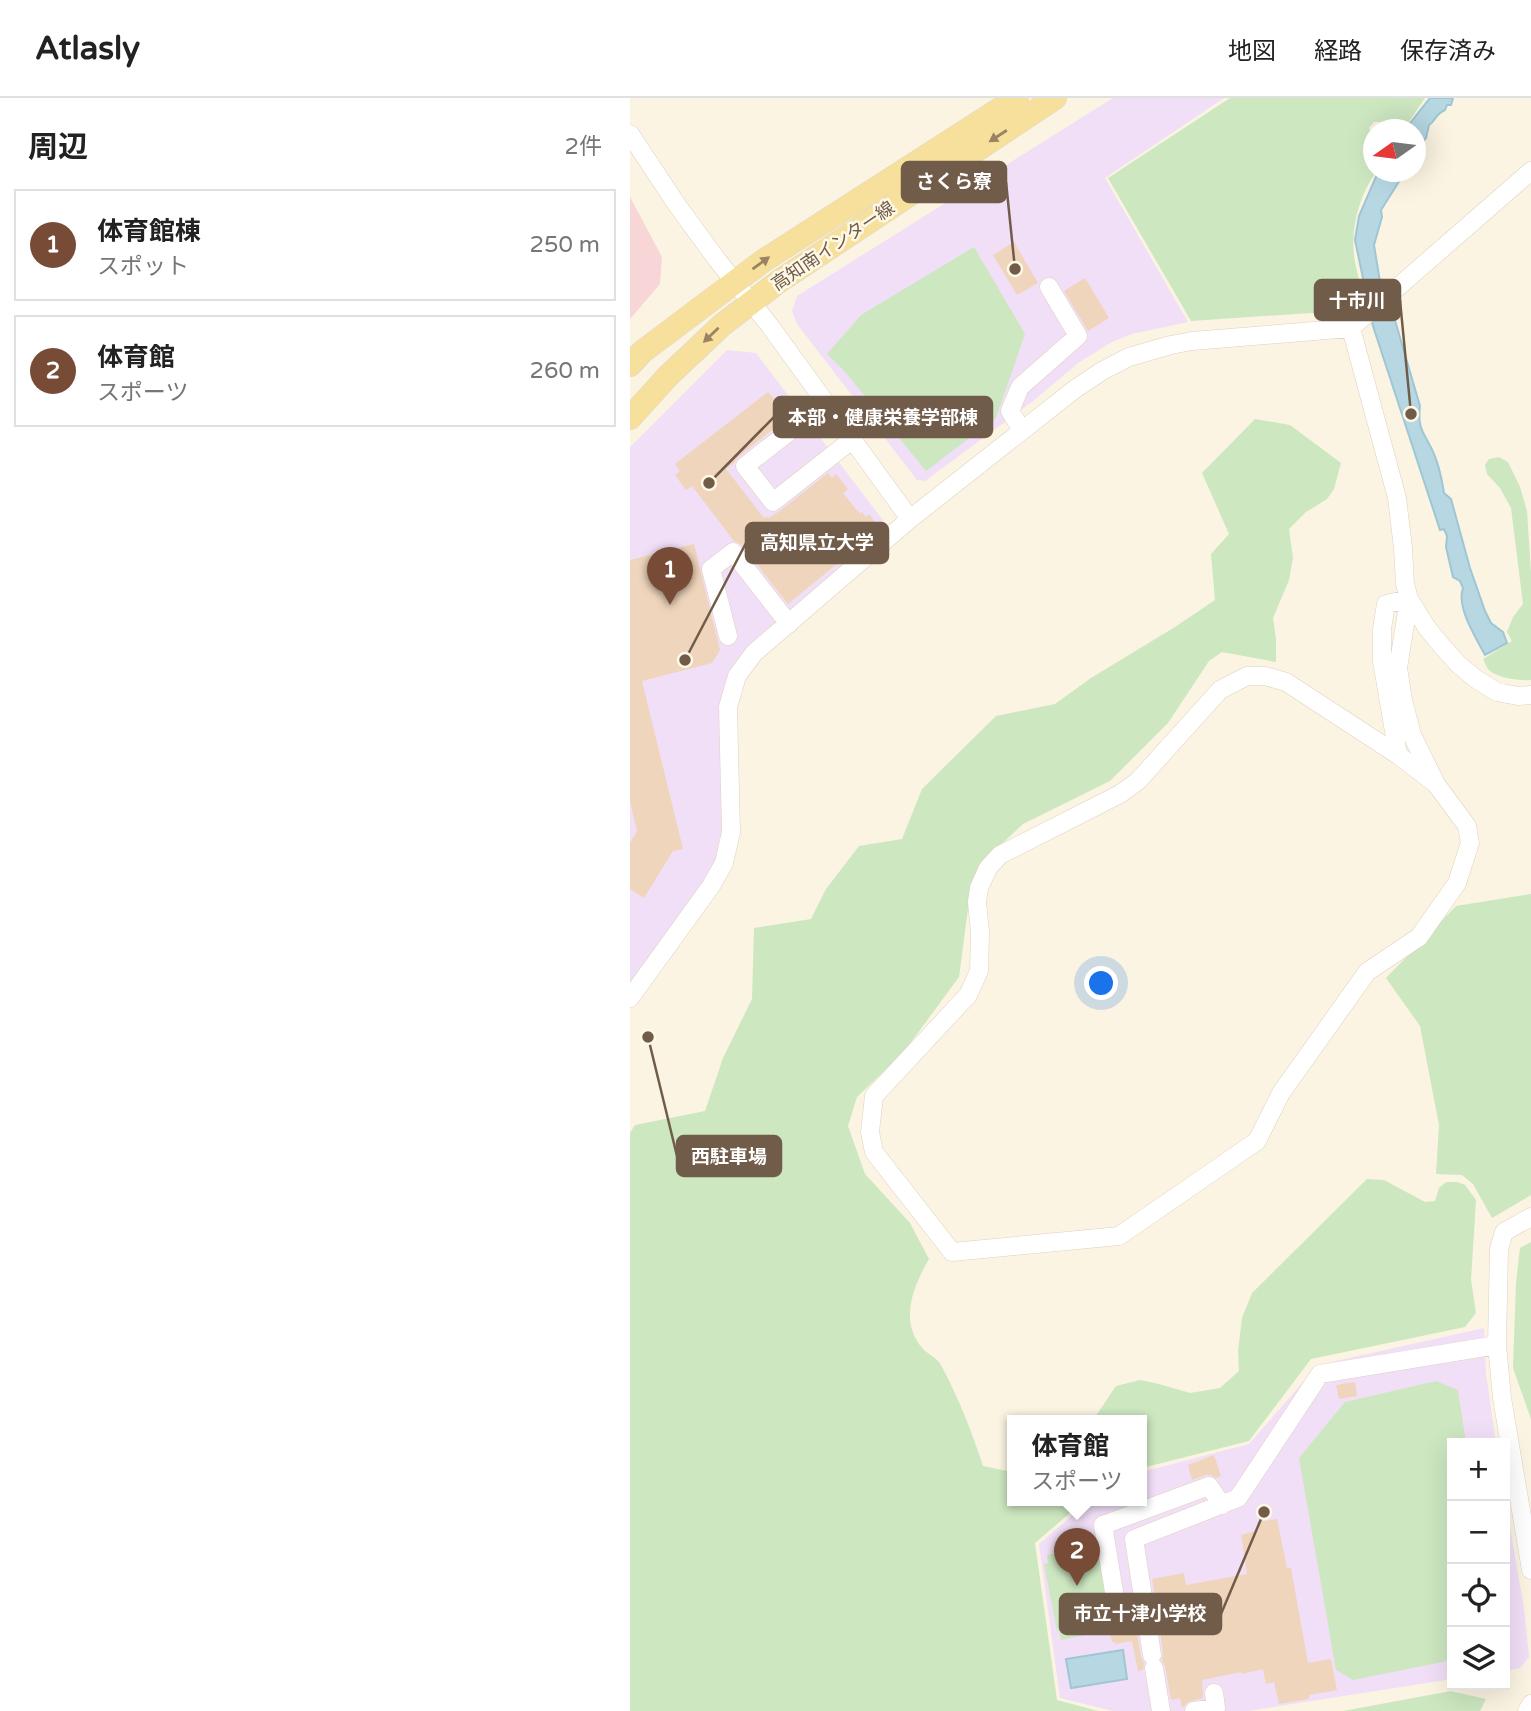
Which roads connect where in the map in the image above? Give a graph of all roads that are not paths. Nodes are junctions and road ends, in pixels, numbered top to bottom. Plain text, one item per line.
1 (1017, 98) edge
2 (1055, 98) edge
3 (630, 134) edge
4 (1531, 171) edge
5 (736, 282) junction
6 (1049, 287) dead end
7 (752, 303) junction
8 (1356, 324) junction
9 (630, 365) edge
10 (826, 403) junction
11 (630, 418) edge
12 (1022, 430) junction
13 (853, 439) junction
14 (910, 519) junction
15 (1409, 599) junction
16 (789, 624) junction
17 (728, 636) dead end
18 (1531, 695) edge
19 (1398, 755) junction
20 (1436, 785) junction
21 (630, 998) edge
22 (1531, 1217) edge
23 (1497, 1345) junction
24 (1222, 1505) junction
25 (1531, 1570) edge
26 (1117, 1610) dead end
27 (1214, 1693) dead end
28 (1531, 1704) edge
29 (1161, 1711) edge
30 (1194, 1711) edge
31 (1527, 1711) edge

5 -> 1 main road, 高知南インター線
2 -> 7 main road, 高知南インター線
3 - 5 street
4 - 8 street
5 - 7 street
5 - 9 main road, 高知南インター線
6 - 12 street
7 - 10 street
7 -> 11 main road, 高知南インター線
8 - 12 street
8 - 15 street
10 - 13 street
10 - 13 street
12 - 14 street
13 - 14 street
14 - 16 street
15 - 18 street
15 - 19 street
15 - 20 street
16 - 17 street
16 - 21 street
19 - 20 street
19 - 20 street
22 - 23 street
23 - 24 street
23 - 25 street
24 - 26 street
24 - 29 street
27 - 30 street
28 - 31 street

